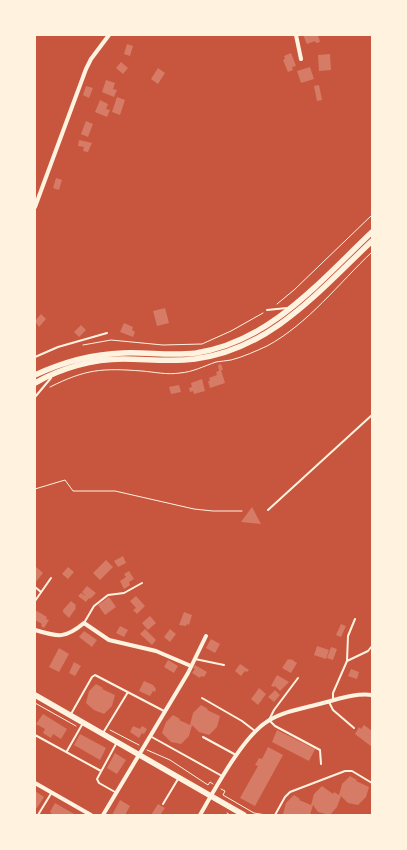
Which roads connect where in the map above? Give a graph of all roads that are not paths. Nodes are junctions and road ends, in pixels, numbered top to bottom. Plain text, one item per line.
1 (110, 35) edge
2 (296, 35) edge
3 (301, 59) dead end
4 (35, 208) edge
5 (372, 232) edge
6 (372, 241) edge
7 (292, 307) junction
8 (267, 310) road end
9 (107, 333) dead end
10 (35, 357) edge
11 (54, 374) junction
12 (35, 376) edge
13 (35, 382) edge
14 (35, 397) edge
15 (372, 415) edge
16 (268, 510) dead end
17 (51, 578) dead end
18 (142, 583) dead end
19 (35, 587) edge
20 (41, 592) junction
21 (35, 601) edge
22 (355, 619) dead end
23 (84, 623) junction
24 (35, 630) edge
25 (206, 636) dead end
26 (372, 646) edge
27 (196, 658) junction
28 (347, 661) junction
29 (224, 665) dead end
30 (192, 666) junction
31 (298, 678) dead end
32 (128, 692) junction
33 (372, 695) edge
34 (35, 696) edge
35 (202, 698) dead end
36 (331, 701) junction
37 (164, 712) junction
38 (70, 715) junction
39 (269, 720) junction
40 (83, 723) junction
41 (354, 728) dead end
42 (256, 732) junction
43 (102, 734) junction
44 (35, 735) edge
45 (150, 736) junction
46 (203, 737) dead end
47 (117, 742) junction
48 (67, 752) junction
49 (139, 754) junction
50 (236, 756) junction
51 (321, 764) dead end
52 (100, 771) junction
53 (223, 776) junction
54 (179, 777) junction
55 (35, 783) edge
56 (372, 783) edge
57 (52, 792) junction
58 (116, 793) junction
59 (211, 796) junction
60 (163, 804) dead end
61 (38, 815) edge
62 (91, 815) edge
63 (103, 815) edge
64 (200, 815) edge
65 (244, 815) edge
66 (275, 815) edge

1 - 4 street
2 - 3 street
5 - 7 main road
6 - 11 main road
7 - 8 lane
7 - 12 main road
9 - 10 lane
11 - 13 main road
11 - 14 lane
15 - 16 lane
17 - 20 lane
18 - 23 lane
19 - 20 lane
20 - 21 lane
22 - 28 lane
23 - 24 street
23 - 30 street
25 - 27 street
26 - 28 lane
27 - 29 lane
27 - 30 street
28 - 36 lane
30 - 37 street
31 - 39 lane
32 - 37 lane
32 - 38 lane
32 - 43 lane
33 - 36 street
34 - 38 main road
35 - 42 lane
36 - 39 street
36 - 41 lane
37 - 45 street
38 - 40 main road
39 - 42 street
39 - 51 lane
40 - 43 main road
40 - 48 lane
42 - 50 street
43 - 47 main road
44 - 48 lane
45 - 49 street
45 - 53 lane
46 - 50 lane
47 - 49 main road
47 - 52 lane
48 - 52 lane
49 - 54 main road
49 - 58 street
50 - 53 street
52 - 58 lane
53 - 59 street
54 - 59 main road
54 - 60 lane
55 - 57 street
56 - 66 lane
57 - 61 lane
57 - 62 street
58 - 63 street
59 - 64 street
59 - 65 main road

